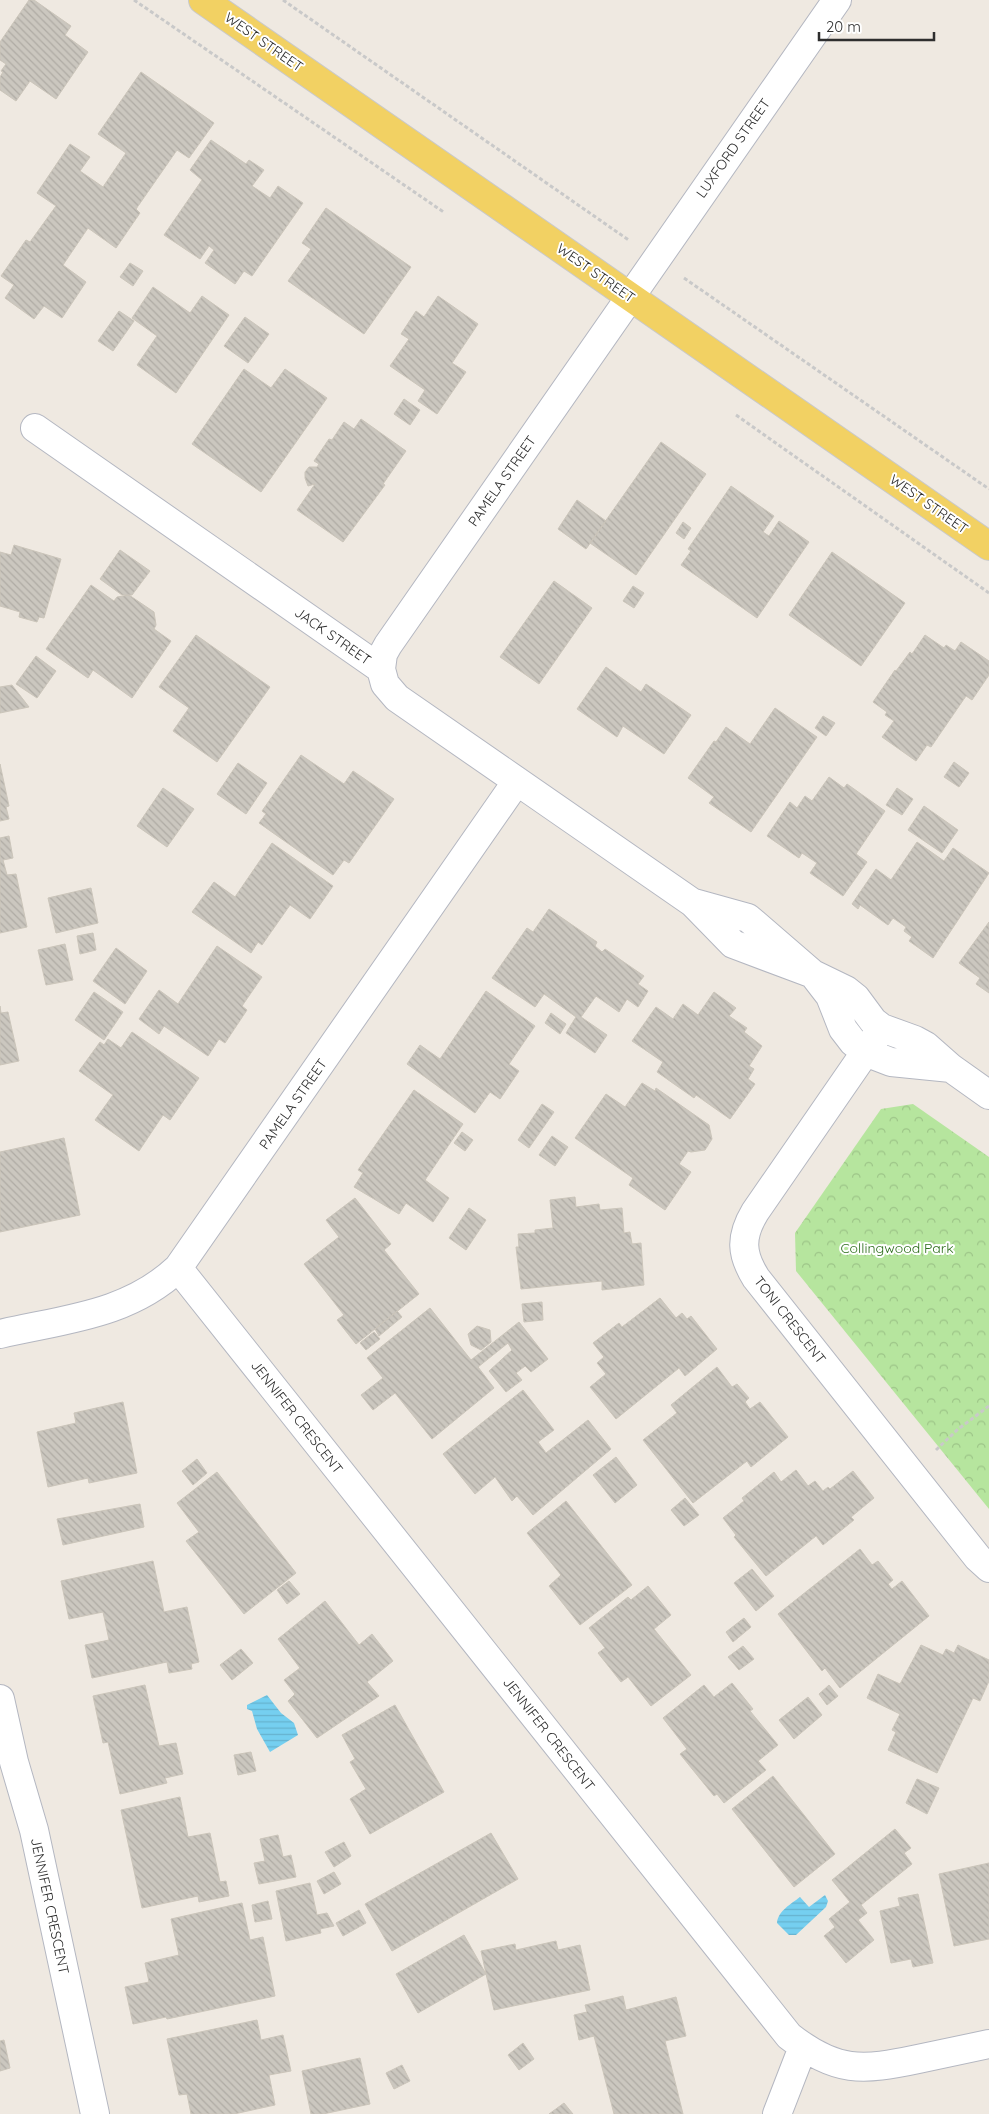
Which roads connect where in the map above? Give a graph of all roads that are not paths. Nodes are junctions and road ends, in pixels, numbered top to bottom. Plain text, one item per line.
1 (203, 0) edge
2 (837, 0) edge
3 (630, 296) junction
4 (35, 428) dead end
5 (989, 546) edge
6 (381, 669) junction
7 (517, 781) junction
8 (813, 974) junction
9 (882, 1028) junction
10 (865, 1052) junction
11 (951, 1068) junction
12 (989, 1095) edge
13 (178, 1268) junction
14 (0, 1334) edge
15 (989, 1568) edge
16 (0, 1699) edge
17 (7, 1764) edge
18 (989, 2044) edge
19 (803, 2047) junction
20 (95, 2114) edge
21 (778, 2114) edge

1 - 3 main road, WEST STREET
2 - 3 street, LUXFORD STREET
3 - 5 main road, WEST STREET
3 - 6 street, PAMELA STREET
4 - 6 street, JACK STREET
6 - 7 street, JACK STREET
7 - 8 street, JACK STREET
7 - 13 street, PAMELA STREET
8 - 9 street, JACK STREET
8 - 10 street, JACK STREET
9 - 10 street, TONI CRESCENT
9 - 11 street, JACK STREET
10 - 11 street, JACK STREET
10 - 15 street, TONI CRESCENT
11 - 12 street, JACK STREET
13 - 14 street, PAMELA STREET
13 - 19 street, JENNIFER CRESCENT
16 - 17 street, JENNIFER CRESCENT
17 - 20 street, JENNIFER CRESCENT
18 - 19 street, JENNIFER CRESCENT
19 - 21 street

